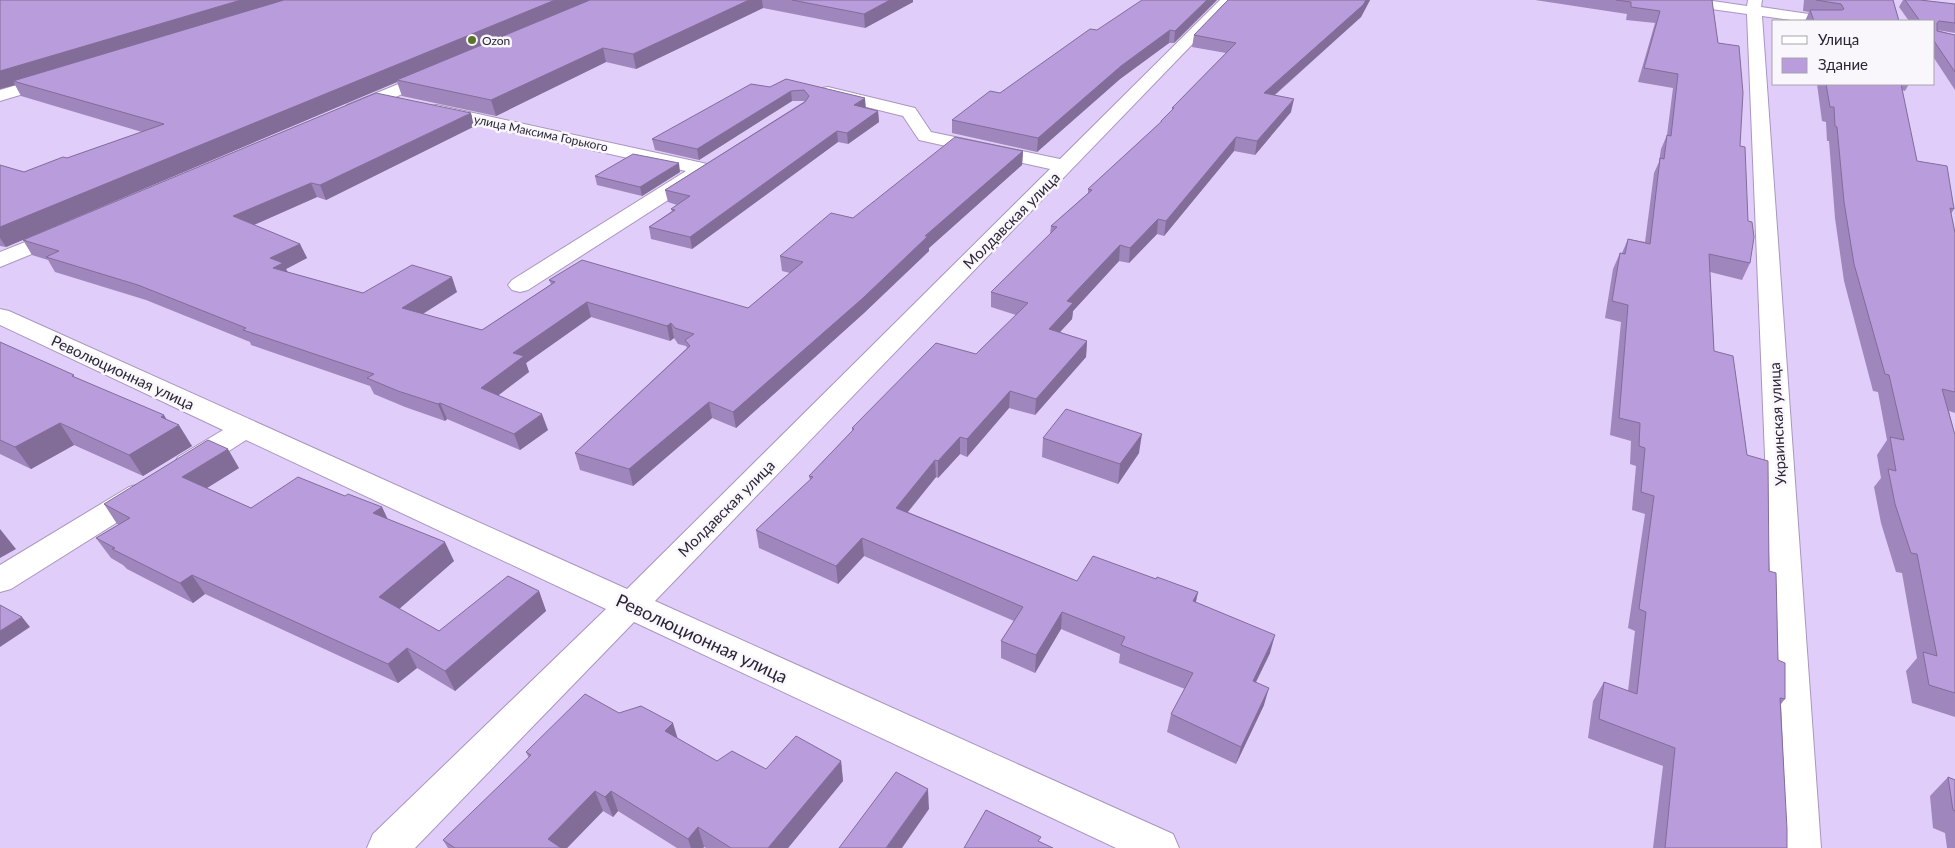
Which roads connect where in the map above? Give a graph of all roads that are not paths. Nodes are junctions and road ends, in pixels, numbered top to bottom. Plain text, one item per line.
1 (1228, 0) edge
2 (1675, 0) edge
3 (1754, 5) edge
4 (1824, 20) edge
5 (453, 66) edge
6 (66, 75) edge
7 (812, 88) edge
8 (0, 96) edge
9 (380, 98) junction
10 (334, 117) edge
11 (1064, 166) junction
12 (81, 225) edge
13 (0, 260) edge
14 (520, 285) dead end
15 (0, 316) edge
16 (246, 428) junction
17 (0, 580) edge
18 (630, 605) junction
19 (387, 848) edge
20 (1159, 848) edge
21 (1801, 848) edge

1 - 11 street, Молдавская улица
2 - 3 street
3 - 4 street
3 - 21 street, Украинская улица
5 - 9 street
6 - 8 street
7 - 11 street, Молдавская улица
9 - 10 street
9 - 14 street, улица Максима Горького
11 - 18 street, Молдавская улица
12 - 13 street
15 - 16 street, Революционная улица
16 - 17 street
16 - 18 street, Революционная улица
18 - 19 street, Молдавская улица
18 - 20 street, Революционная улица

